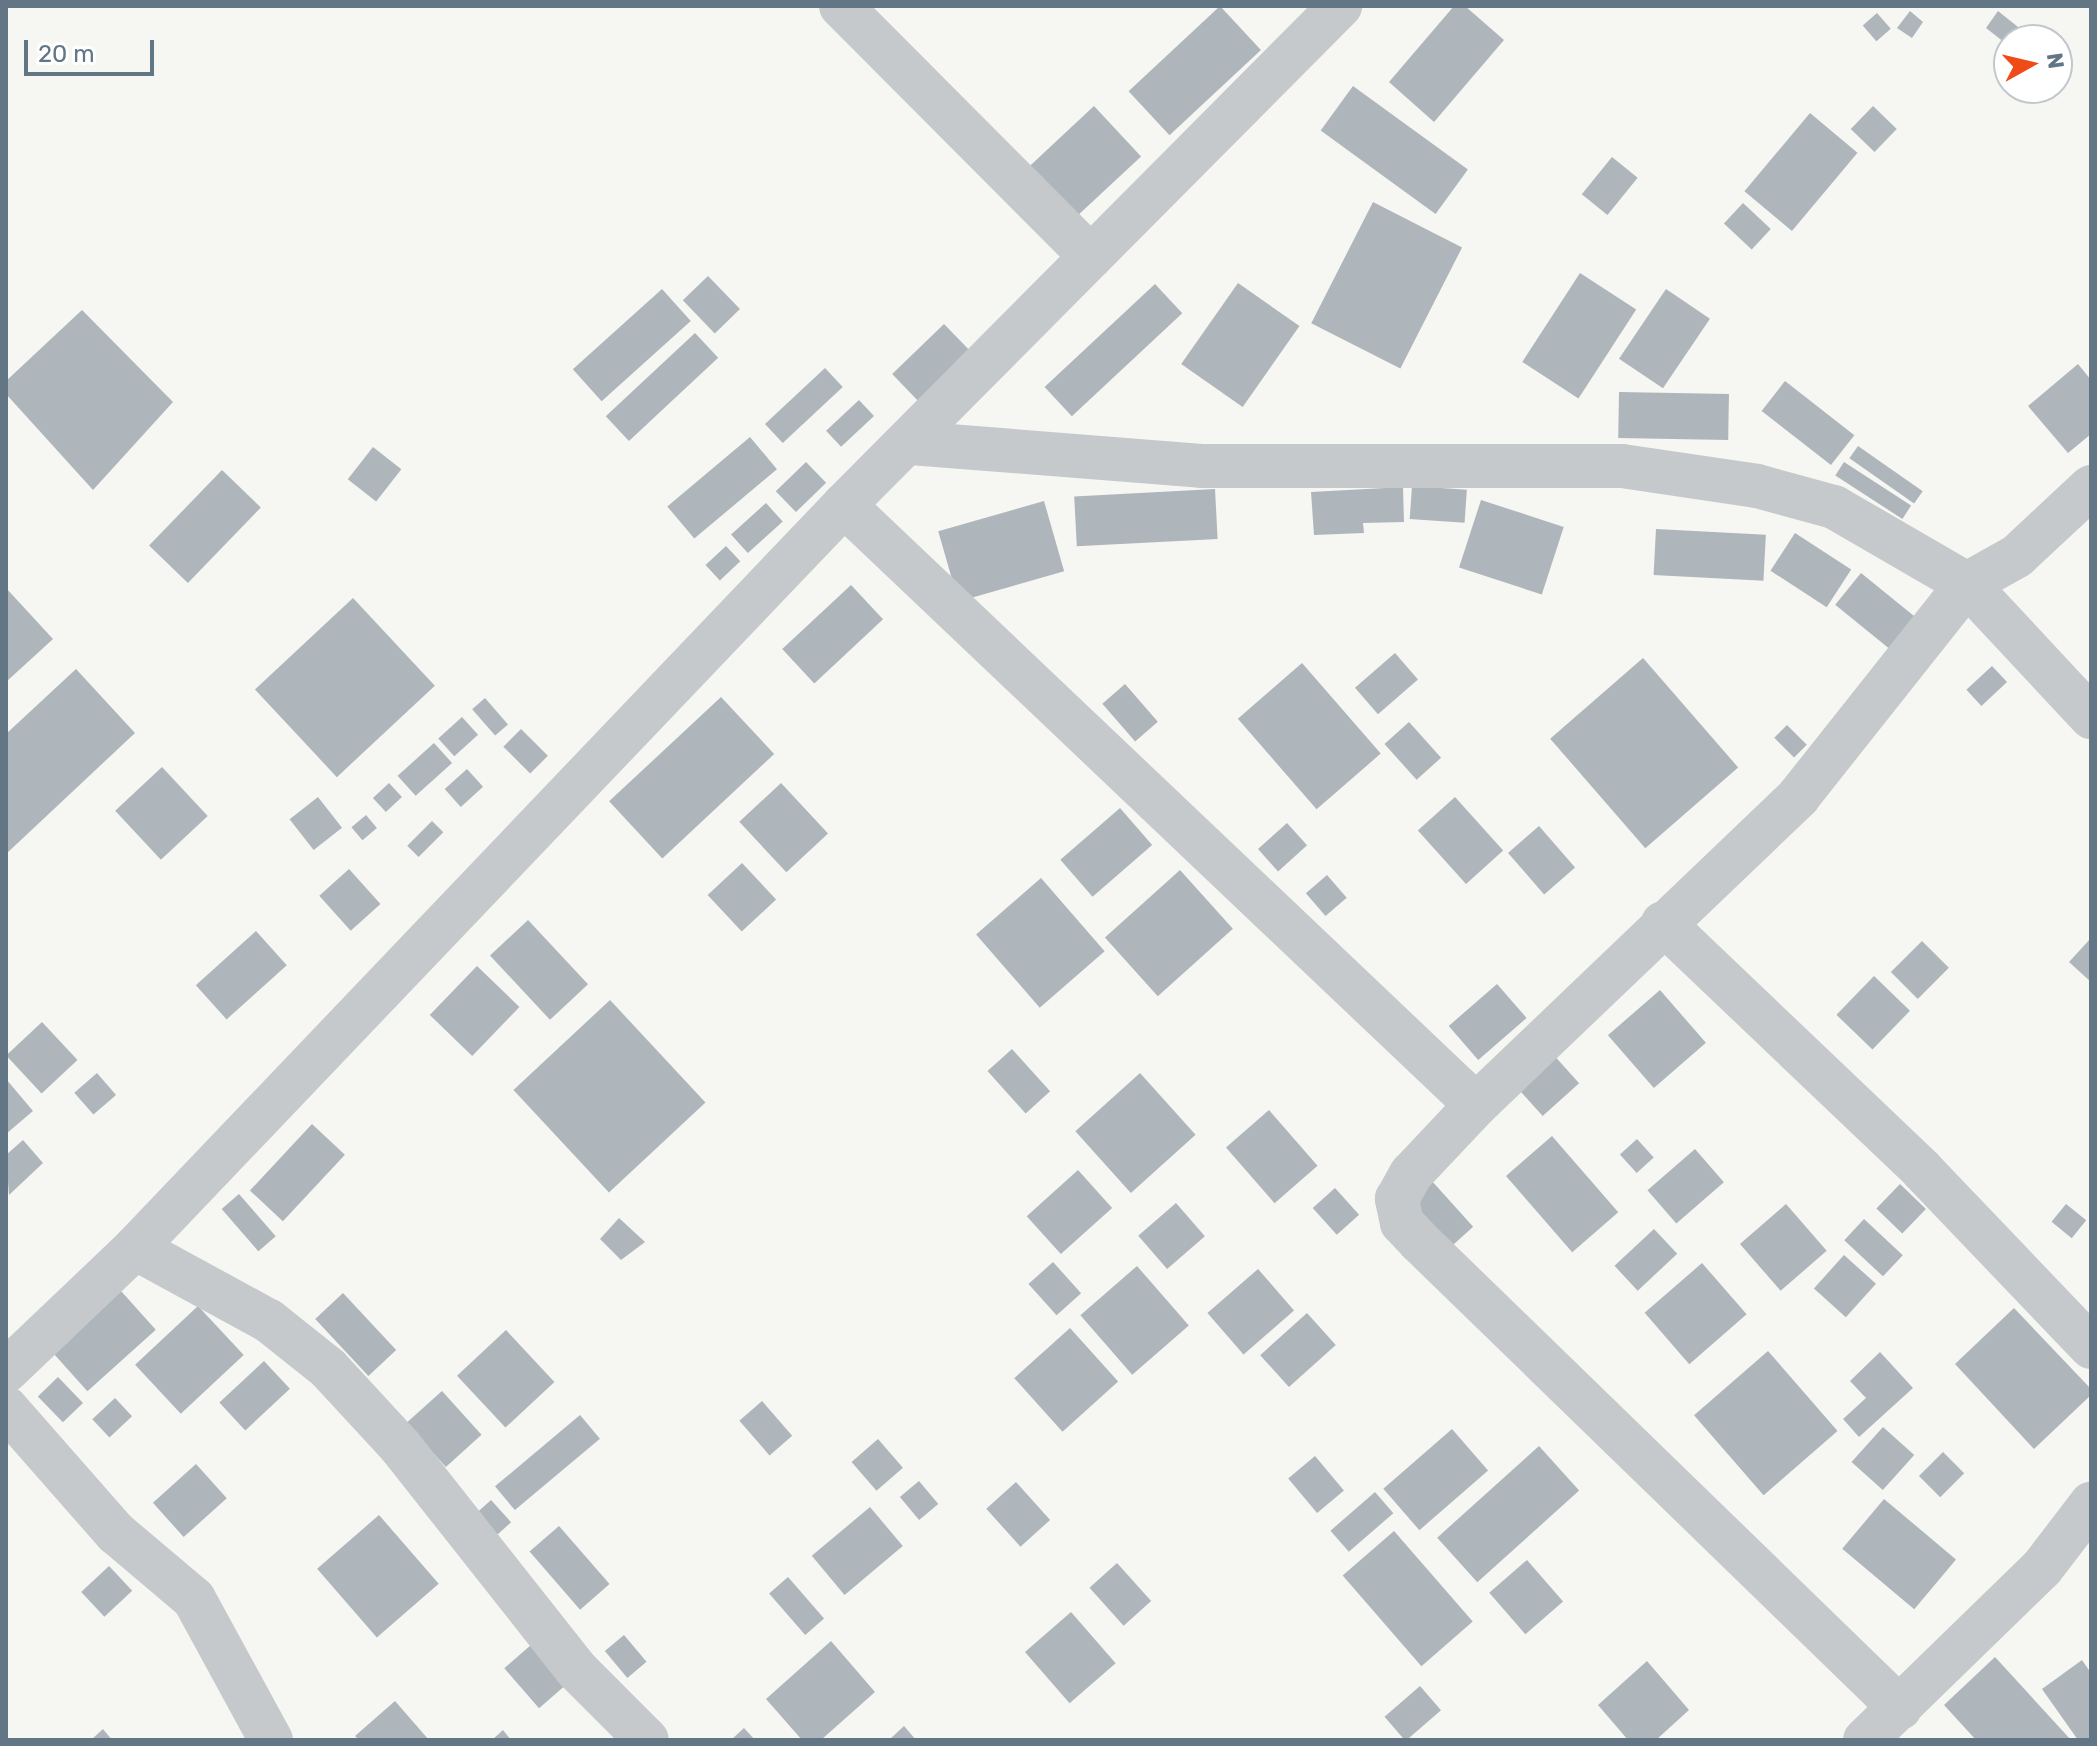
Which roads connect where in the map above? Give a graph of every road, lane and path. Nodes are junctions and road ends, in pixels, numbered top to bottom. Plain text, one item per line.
1 (841, 6) edge
2 (1340, 6) edge
3 (1091, 257) junction
4 (911, 443) junction
5 (2091, 487) edge
6 (844, 505) junction
7 (1967, 584) junction
8 (2091, 717) edge
9 (1663, 923) junction
10 (1476, 1105) junction
11 (135, 1248) junction
12 (2091, 1347) edge
13 (6, 1371) edge
14 (6, 1408) edge
15 (2091, 1504) edge
16 (1900, 1708) junction
17 (271, 1740) edge
18 (647, 1740) edge
19 (1865, 1740) edge

1 - 3 street
2 - 3 street
3 - 4 street
4 - 6 street
4 - 7 street
5 - 7 street
6 - 10 street
6 - 11 street
7 - 8 street
7 - 9 street
9 - 10 street
9 - 12 street
10 - 16 street
11 - 13 street
11 - 18 street
14 - 17 street
15 - 16 street
16 - 19 street

